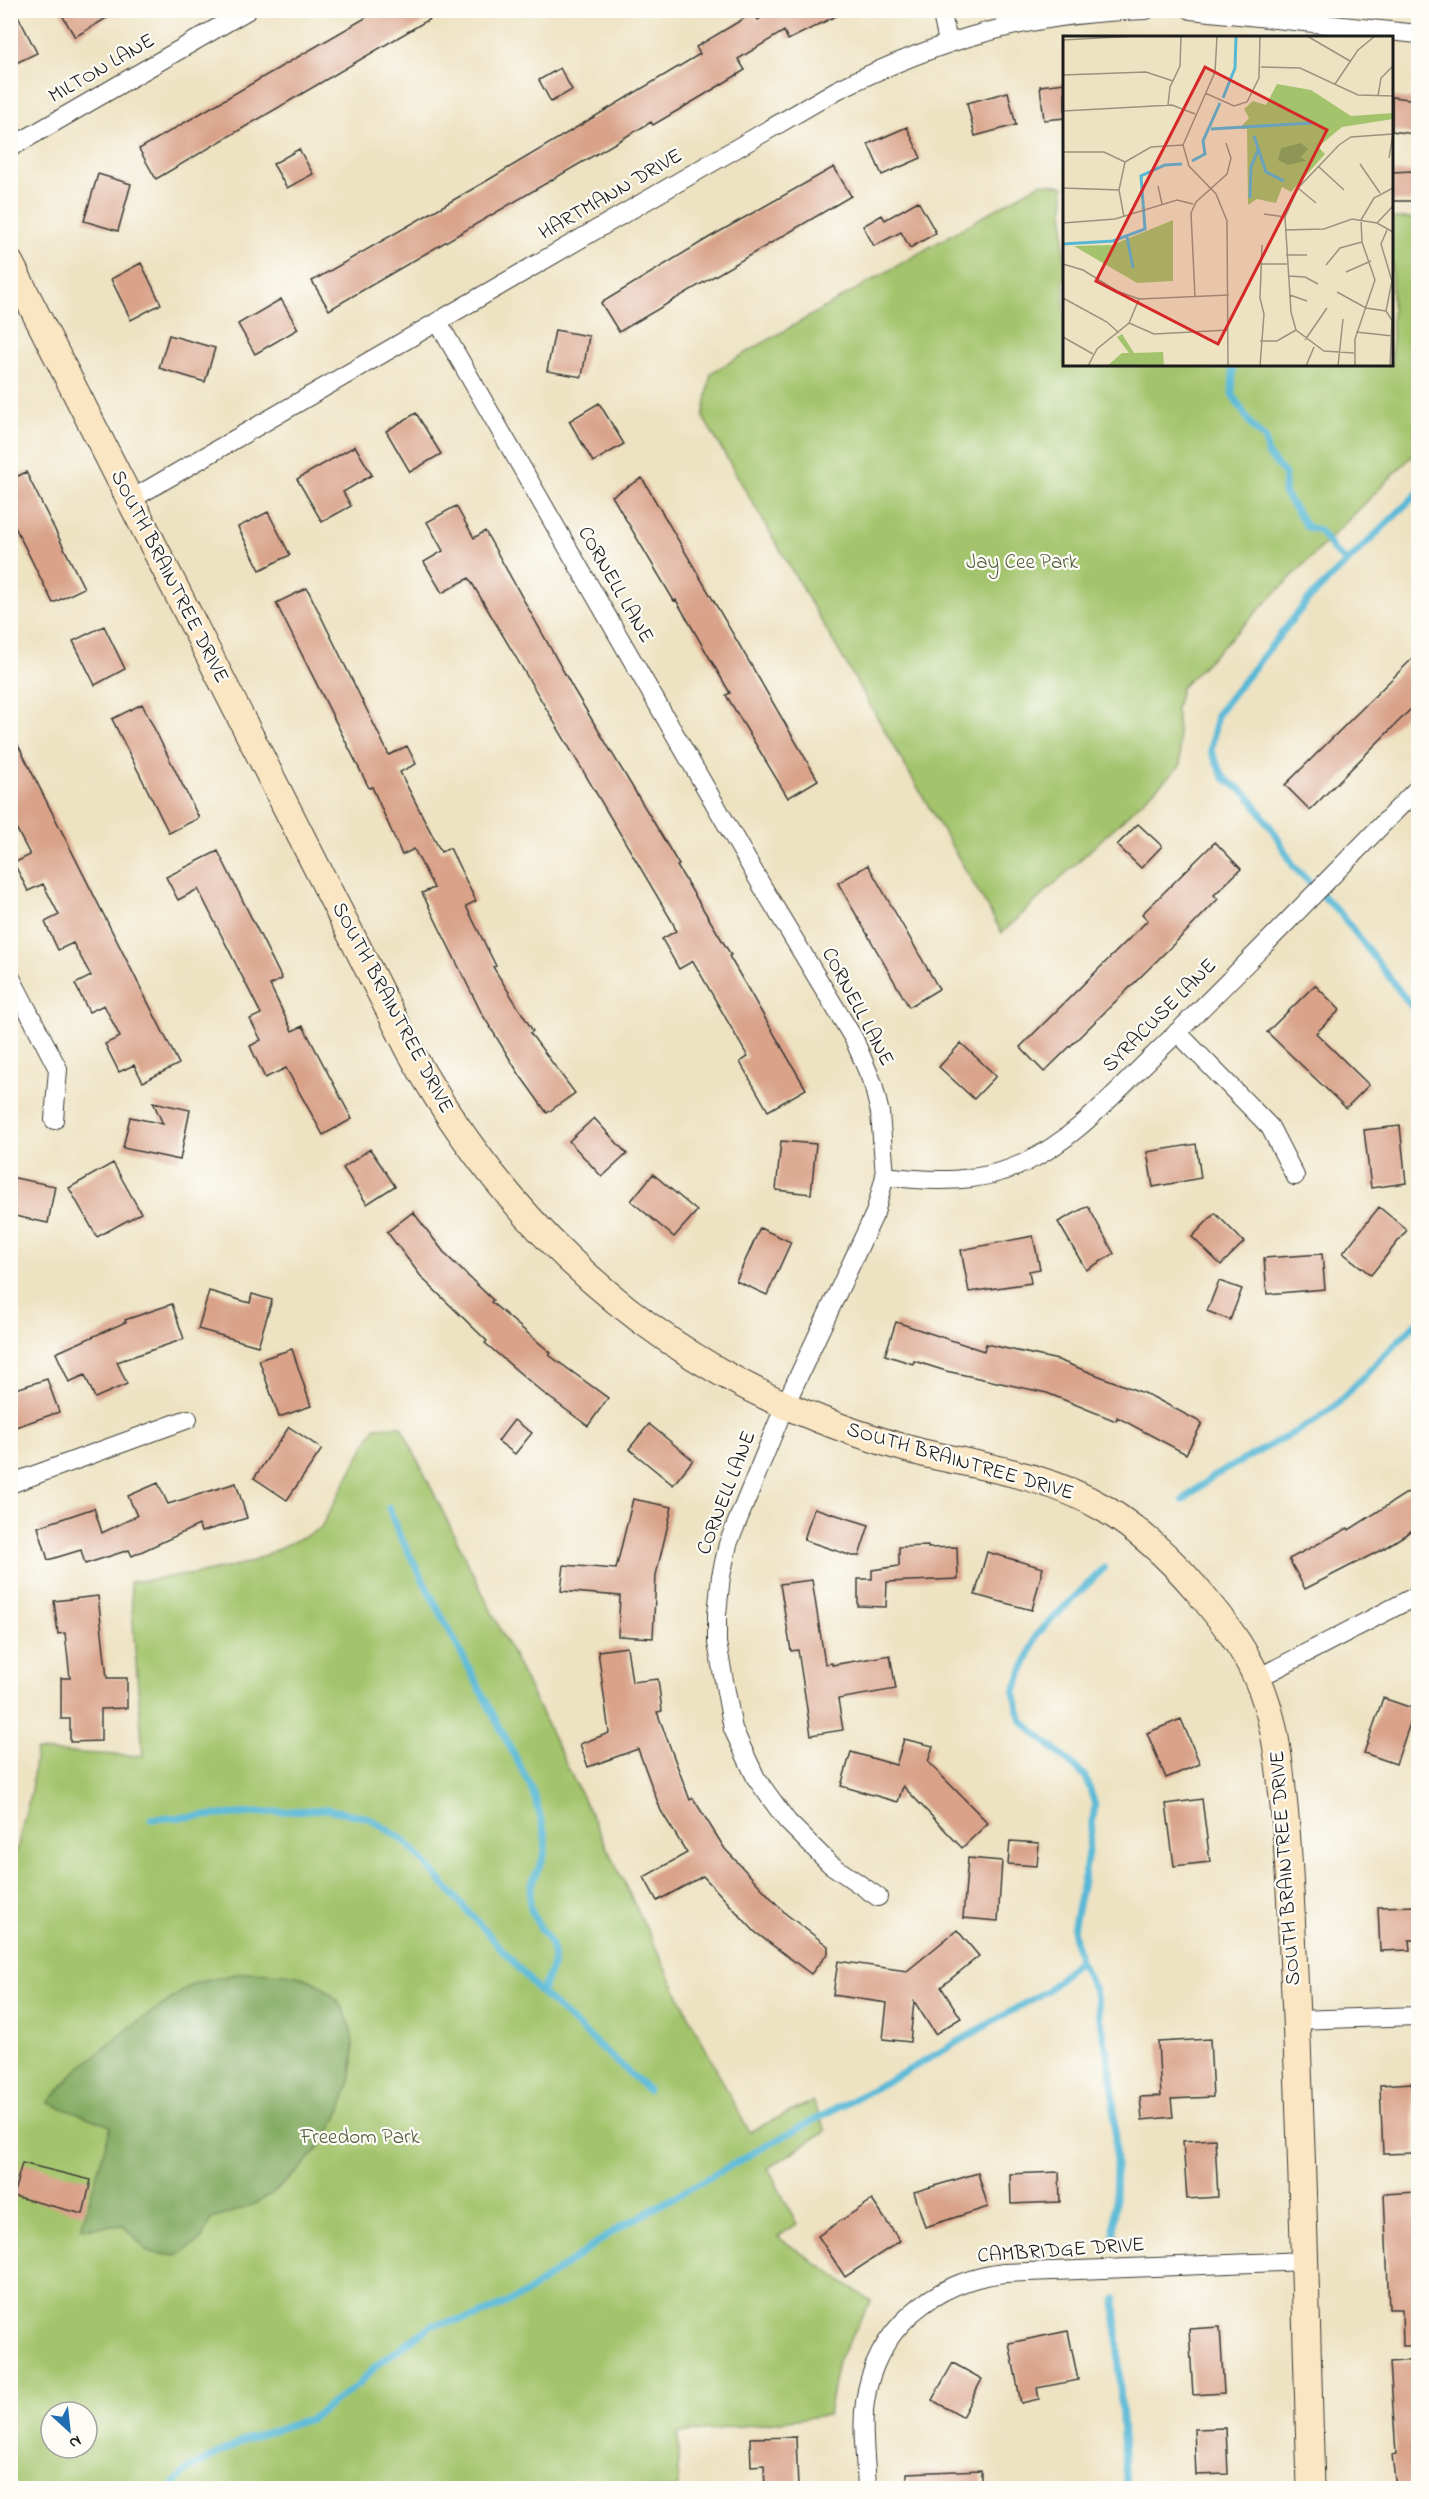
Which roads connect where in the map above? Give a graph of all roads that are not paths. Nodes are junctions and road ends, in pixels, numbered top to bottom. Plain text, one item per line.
1 (248, 10) edge
2 (941, 10) edge
3 (1146, 10) edge
4 (1191, 10) edge
5 (1419, 34) edge
6 (948, 42) junction
7 (10, 148) edge
8 (10, 263) edge
9 (438, 322) junction
10 (129, 500) junction
11 (1419, 788) edge
12 (10, 976) edge
13 (1177, 1032) junction
14 (54, 1120) dead end
15 (885, 1176) junction
16 (1295, 1176) dead end
17 (785, 1405) junction
18 (188, 1419) dead end
19 (10, 1484) edge
20 (1419, 1595) edge
21 (1258, 1678) junction
22 (878, 1897) dead end
23 (1419, 2016) edge
24 (1296, 2020) junction
25 (1304, 2260) junction
26 (867, 2488) edge
27 (1311, 2488) edge

1 - 7 street, MILTON LANE
2 - 6 street
3 - 6 street, HARTMANN DRIVE
4 - 5 street
6 - 9 street, HARTMANN DRIVE
8 - 10 street, SOUTH BRAINTREE DRIVE
9 - 10 street, HARTMANN DRIVE
9 - 15 street, CORNELL LANE
10 - 17 street, SOUTH BRAINTREE DRIVE
11 - 13 street, SYRACUSE LANE
12 - 14 street
13 - 15 street, SYRACUSE LANE
13 - 16 street
15 - 17 street, CORNELL LANE
17 - 21 street, SOUTH BRAINTREE DRIVE
17 - 22 street, CORNELL LANE
18 - 19 street
20 - 21 street
21 - 24 street, SOUTH BRAINTREE DRIVE
23 - 24 street
24 - 25 street, SOUTH BRAINTREE DRIVE
25 - 26 street, CAMBRIDGE DRIVE
25 - 27 street, SOUTH BRAINTREE DRIVE

